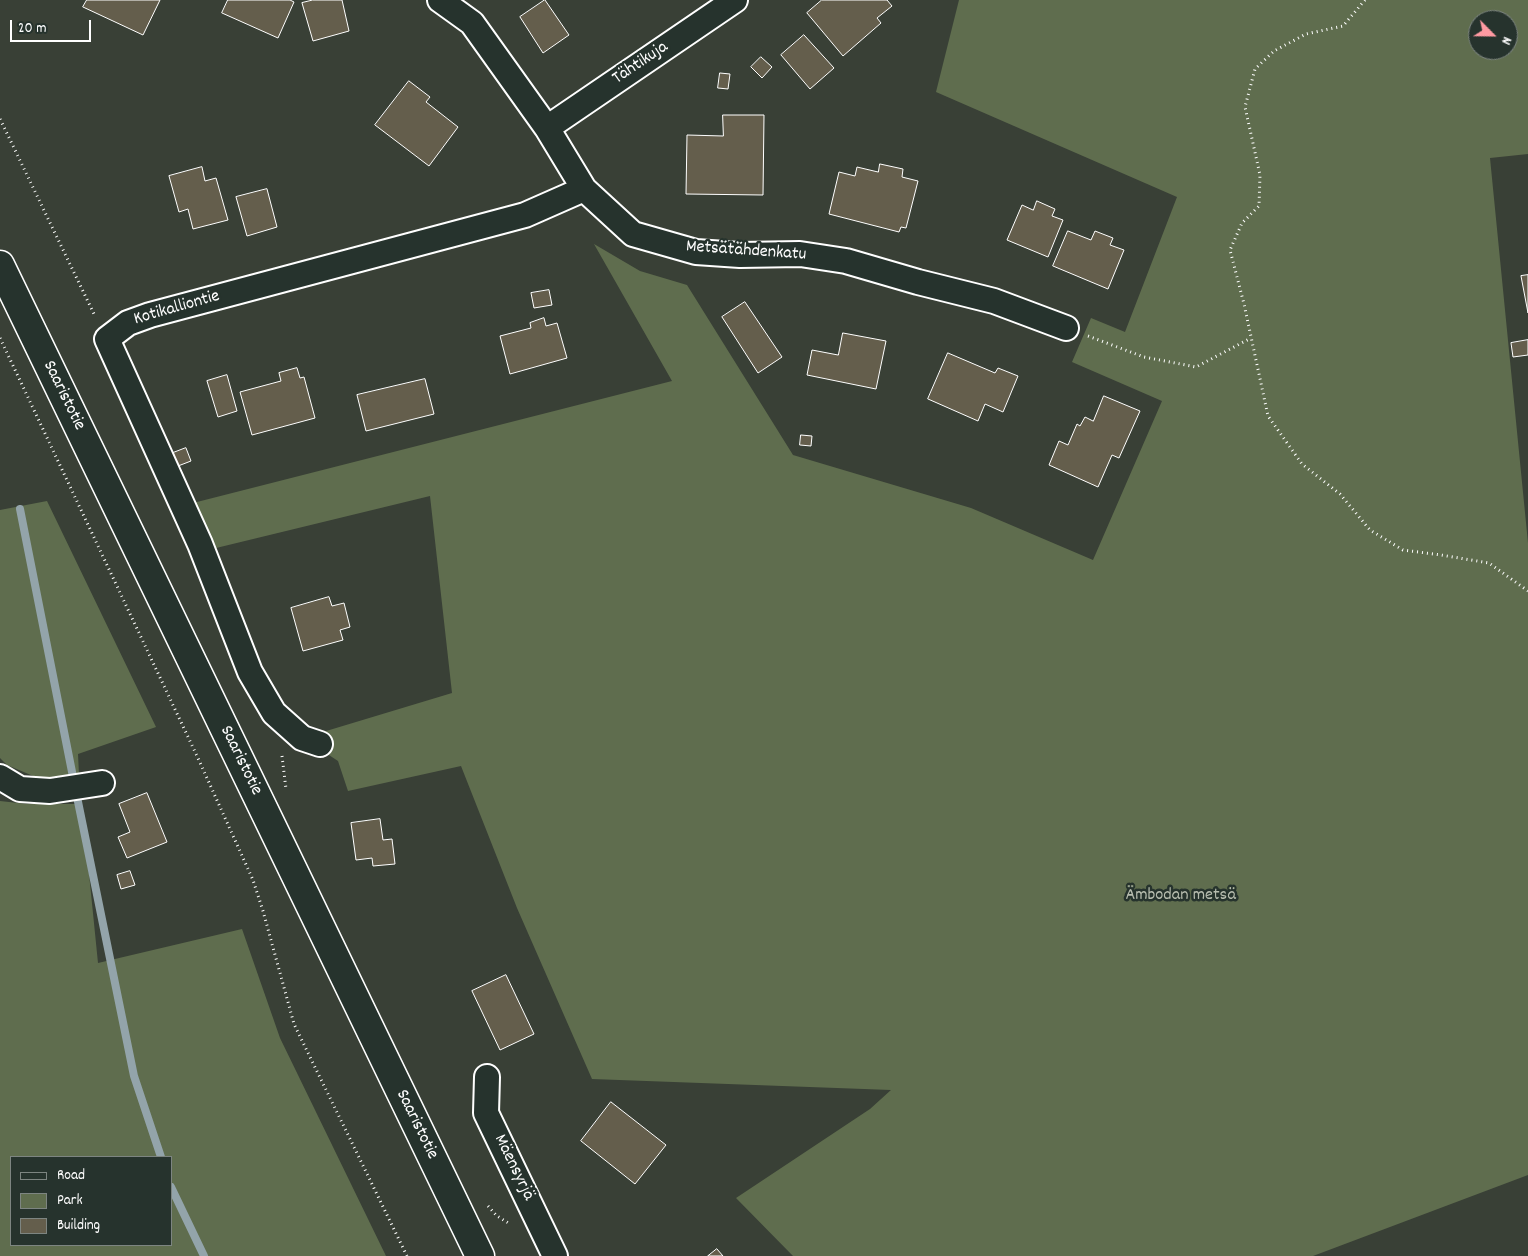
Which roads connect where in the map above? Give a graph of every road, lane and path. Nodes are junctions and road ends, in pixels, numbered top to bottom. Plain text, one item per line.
1 (440, 0) edge
2 (735, 0) edge
3 (1365, 0) edge
4 (0, 119) edge
5 (547, 128) junction
6 (584, 189) junction
7 (0, 265) edge
8 (1066, 328) joint
9 (0, 338) edge
10 (1251, 338) junction
11 (106, 339) junction
12 (1528, 591) edge
13 (320, 744) dead end
14 (0, 777) edge
15 (102, 783) dead end
16 (487, 1077) dead end
17 (407, 1256) edge
18 (480, 1256) edge
19 (555, 1256) edge

1 - 5 street, Metsätähdenkatu
2 - 5 street, Tähtikuja
3 - 10 path
4 - 11 path
5 - 6 street, Metsätähdenkatu
6 - 8 street, Metsätähdenkatu
6 - 11 street, Kotikalliontie
7 - 18 main road, Saaristotie
8 - 10 path
9 - 17 path
10 - 12 path
11 - 13 street
14 - 15 street
16 - 19 street, Mäensyrjä

